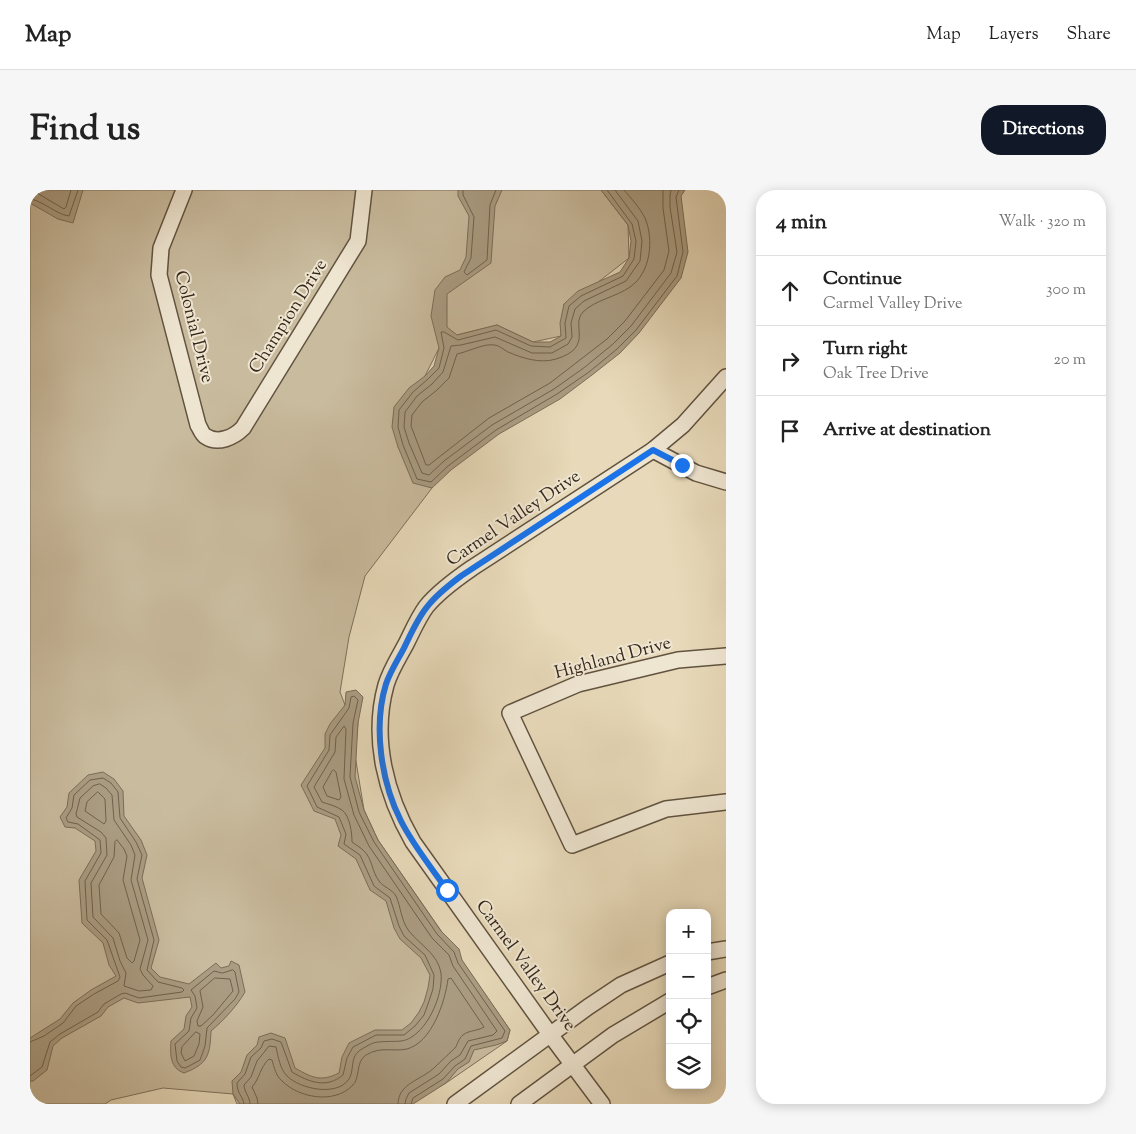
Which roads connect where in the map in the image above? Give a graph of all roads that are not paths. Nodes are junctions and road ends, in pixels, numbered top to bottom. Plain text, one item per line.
1 (184, 190) edge
2 (364, 190) edge
3 (726, 377) edge
4 (213, 440) joint
5 (653, 450) junction
6 (726, 482) edge
7 (726, 656) edge
8 (726, 802) edge
9 (726, 949) edge
10 (711, 951) edge
11 (666, 965) edge
12 (726, 980) edge
13 (711, 986) edge
14 (666, 1003) edge
15 (550, 1033) junction
16 (572, 1064) junction
17 (455, 1104) edge
18 (519, 1104) edge
19 (602, 1104) edge

1 - 4 street, Colonial Drive
2 - 4 street, Champion Drive
3 - 5 street, Carmel Valley Drive
5 - 6 street
5 - 15 street, Carmel Valley Drive
7 - 8 street, Highland Drive
9 - 10 street
11 - 15 street
12 - 13 street
14 - 16 street
15 - 16 street, Carmel Valley Drive
15 - 17 street
16 - 18 street
16 - 19 street, Carmel Valley Drive

